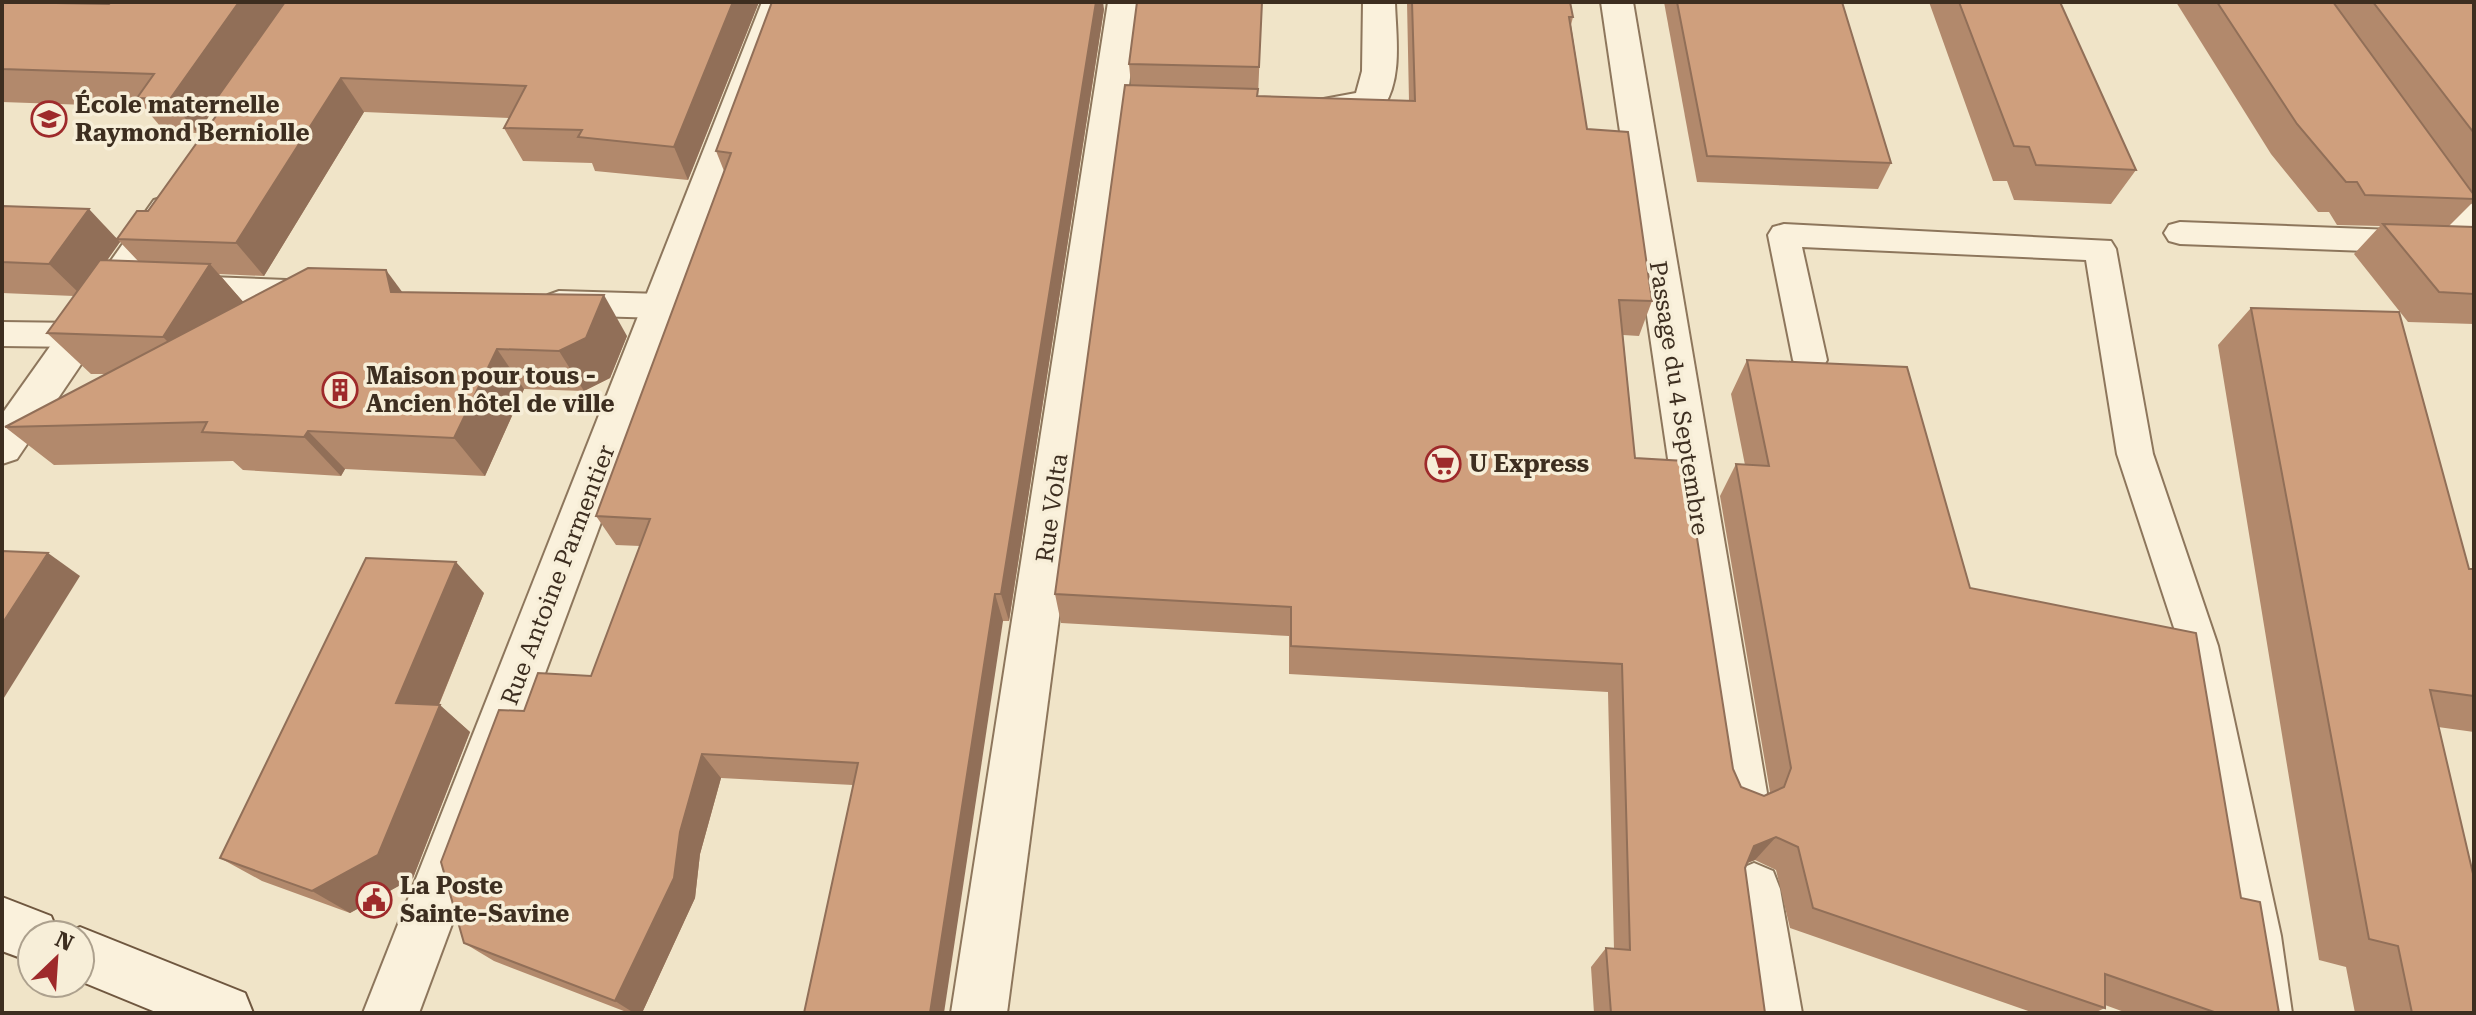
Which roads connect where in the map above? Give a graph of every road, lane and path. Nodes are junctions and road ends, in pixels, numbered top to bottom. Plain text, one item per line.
1 (778, 2) edge
2 (1124, 2) edge
3 (1379, 2) edge
4 (1617, 2) edge
5 (1281, 110) edge
6 (2400, 133) edge
7 (187, 180) edge
8 (2180, 233) dead end
9 (2474, 235) edge
10 (2474, 244) edge
11 (114, 285) junction
12 (338, 294) edge
13 (525, 301) edge
14 (661, 306) junction
15 (2, 334) edge
16 (80, 335) junction
17 (1810, 360) edge
18 (2, 447) edge
19 (1742, 793) edge
20 (1754, 889) edge
21 (96, 961) edge
22 (225, 1013) edge
23 (391, 1013) edge
24 (979, 1013) edge
25 (1774, 1013) edge
26 (2269, 1013) edge

1 - 14 street, Rue Antoine Parmentier
2 - 24 street, Rue Volta
3 - 5 street
4 - 19 street, Passage du 4 Septembre
6 - 9 street
7 - 11 street
8 - 10 lane
11 - 12 lane
11 - 16 street
13 - 14 lane
14 - 23 street, Rue Antoine Parmentier
15 - 16 lane
16 - 18 street
17 - 26 lane
20 - 25 street
21 - 22 street

